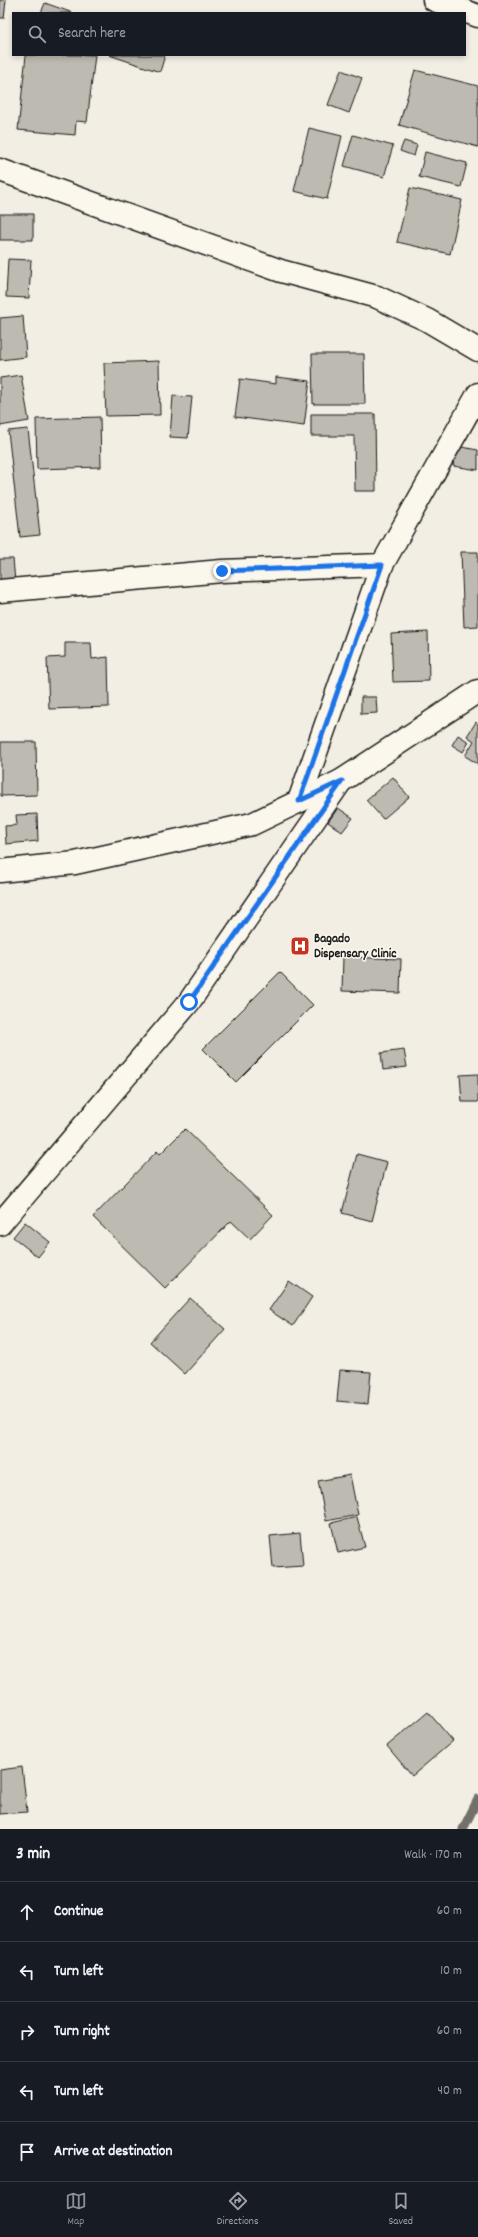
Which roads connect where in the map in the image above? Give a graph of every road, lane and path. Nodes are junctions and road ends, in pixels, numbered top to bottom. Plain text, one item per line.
1 (434, 0) edge
2 (478, 16) edge
3 (0, 170) edge
4 (478, 350) edge
5 (478, 394) edge
6 (382, 565) junction
7 (0, 591) edge
8 (478, 691) edge
9 (342, 781) junction
10 (299, 801) junction
11 (0, 871) edge
12 (0, 1224) edge

1 - 2 street
3 - 4 street
5 - 6 street
6 - 7 street
6 - 10 street
8 - 9 street
9 - 10 street
9 - 12 street
10 - 11 street

